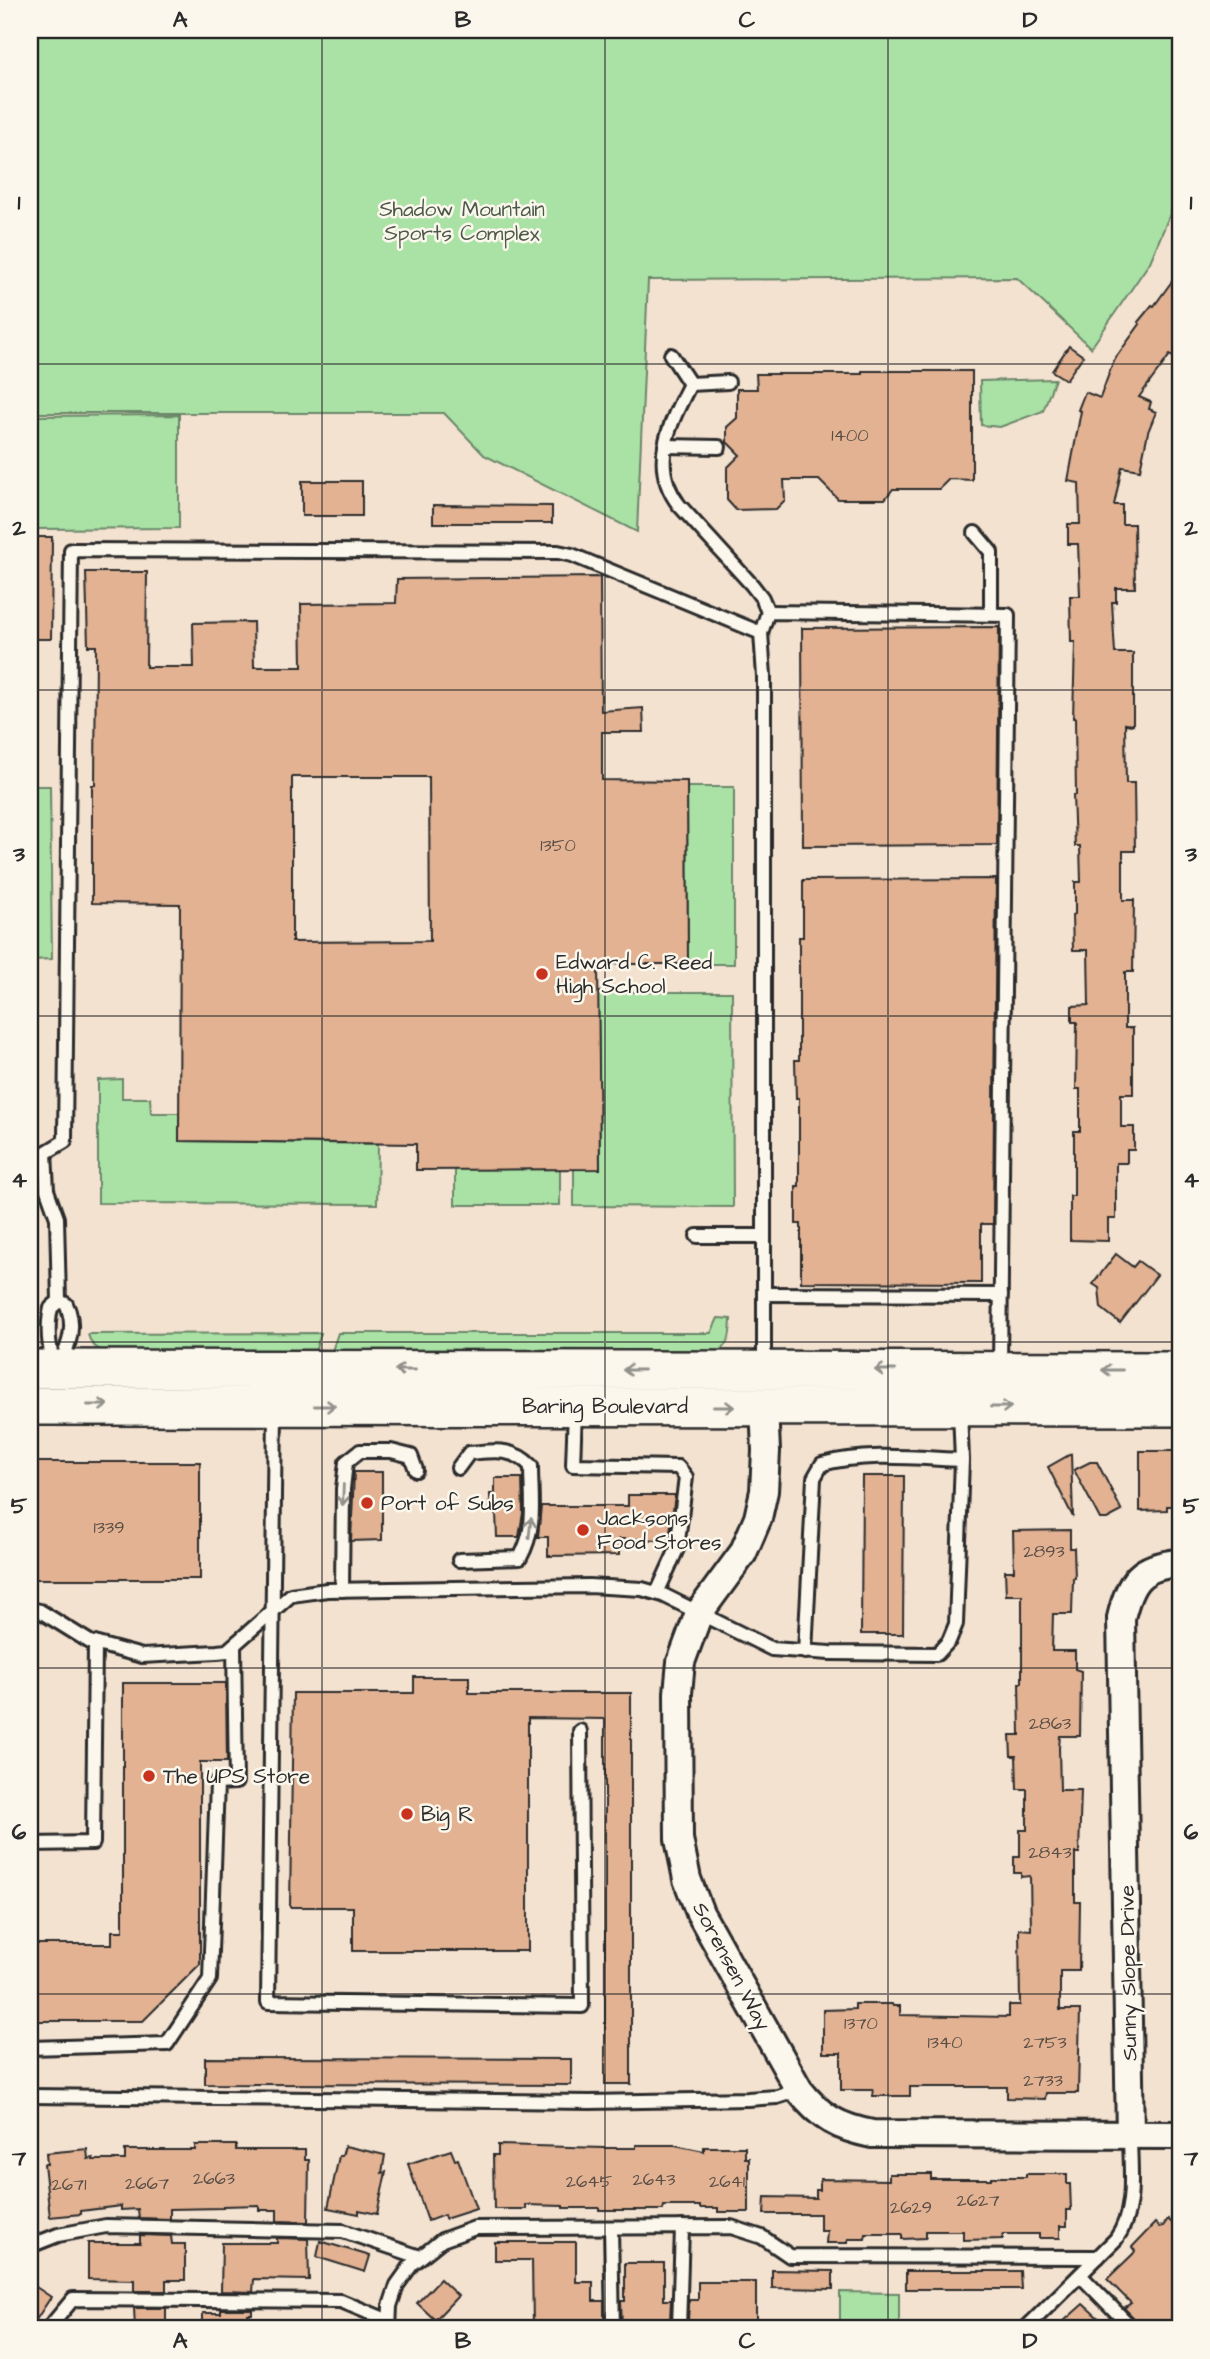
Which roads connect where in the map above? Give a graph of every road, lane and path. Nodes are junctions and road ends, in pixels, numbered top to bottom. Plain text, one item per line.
1 (671, 355) dead end
2 (728, 382) dead end
3 (690, 384) junction
4 (665, 446) junction
5 (719, 446) dead end
6 (975, 533) dead end
7 (768, 612) junction
8 (991, 614) junction
9 (761, 633) junction
10 (697, 1236) dead end
11 (764, 1236) junction
12 (764, 1294) junction
13 (1001, 1295) junction
14 (60, 1301) junction
15 (764, 1370) junction
16 (1000, 1370) junction
17 (1180, 1371) edge
18 (48, 1388) edge
19 (275, 1406) junction
20 (575, 1406) junction
21 (764, 1406) junction
22 (960, 1407) junction
23 (1180, 1407) edge
24 (962, 1460) junction
25 (458, 1468) dead end
26 (416, 1470) dead end
27 (459, 1560) dead end
28 (1180, 1563) edge
29 (342, 1590) junction
30 (657, 1593) junction
31 (30, 1609) edge
32 (272, 1612) junction
33 (699, 1613) junction
34 (95, 1643) junction
35 (234, 1645) junction
36 (805, 1652) junction
37 (580, 1731) dead end
38 (30, 1844) edge
39 (30, 2048) edge
40 (799, 2090) junction
41 (30, 2096) edge
42 (1130, 2135) junction
43 (1180, 2135) edge
44 (682, 2227) junction
45 (611, 2228) junction
46 (30, 2246) edge
47 (420, 2257) junction
48 (1098, 2257) junction
49 (1080, 2275) junction
50 (389, 2325) edge
51 (48, 2329) edge
52 (613, 2329) edge
53 (679, 2329) edge
54 (1025, 2329) edge
55 (1133, 2329) edge

1 - 3 lane
2 - 3 lane
3 - 4 lane
4 - 5 lane
4 - 7 lane
6 - 8 lane
7 - 8 lane
7 - 9 lane
8 - 13 lane
9 - 11 lane
9 - 14 lane
10 - 11 lane
11 - 12 lane
12 - 13 lane
12 - 15 lane
13 - 16 lane
14 - 18 lane
14 - 18 lane
16 -> 15 main road, Baring Boulevard
15 -> 18 main road, Baring Boulevard
15 - 21 main road
17 -> 16 main road, Baring Boulevard
18 -> 19 main road, Baring Boulevard
19 -> 20 main road, Baring Boulevard
19 - 32 lane
20 -> 21 main road, Baring Boulevard
20 - 30 lane
21 - 22 main road, Baring Boulevard
21 - 33 street, Sorensen Way
22 -> 23 main road, Baring Boulevard
22 - 24 lane
24 - 36 lane
24 - 36 lane
27 -> 25 lane
26 -> 29 lane
28 - 42 street, Sunny Slope Drive
29 - 30 lane
29 - 32 lane
30 - 33 lane
31 - 34 lane
32 - 35 lane
32 - 37 lane
33 - 36 lane
33 - 40 street, Sorensen Way
34 - 35 lane
34 - 38 lane
35 - 39 lane
40 - 41 lane
40 - 42 street, Sorensen Way
42 - 43 street, Sorensen Way
42 - 48 lane, Sunny Slope Drive
44 - 45 lane
44 - 48 lane
44 - 53 lane
45 - 47 lane
45 - 52 lane
46 - 47 lane
47 - 50 lane
48 - 49 lane, Sunny Slope Drive
49 - 54 lane, Sunny Slope Drive
49 - 55 lane
50 - 51 lane

